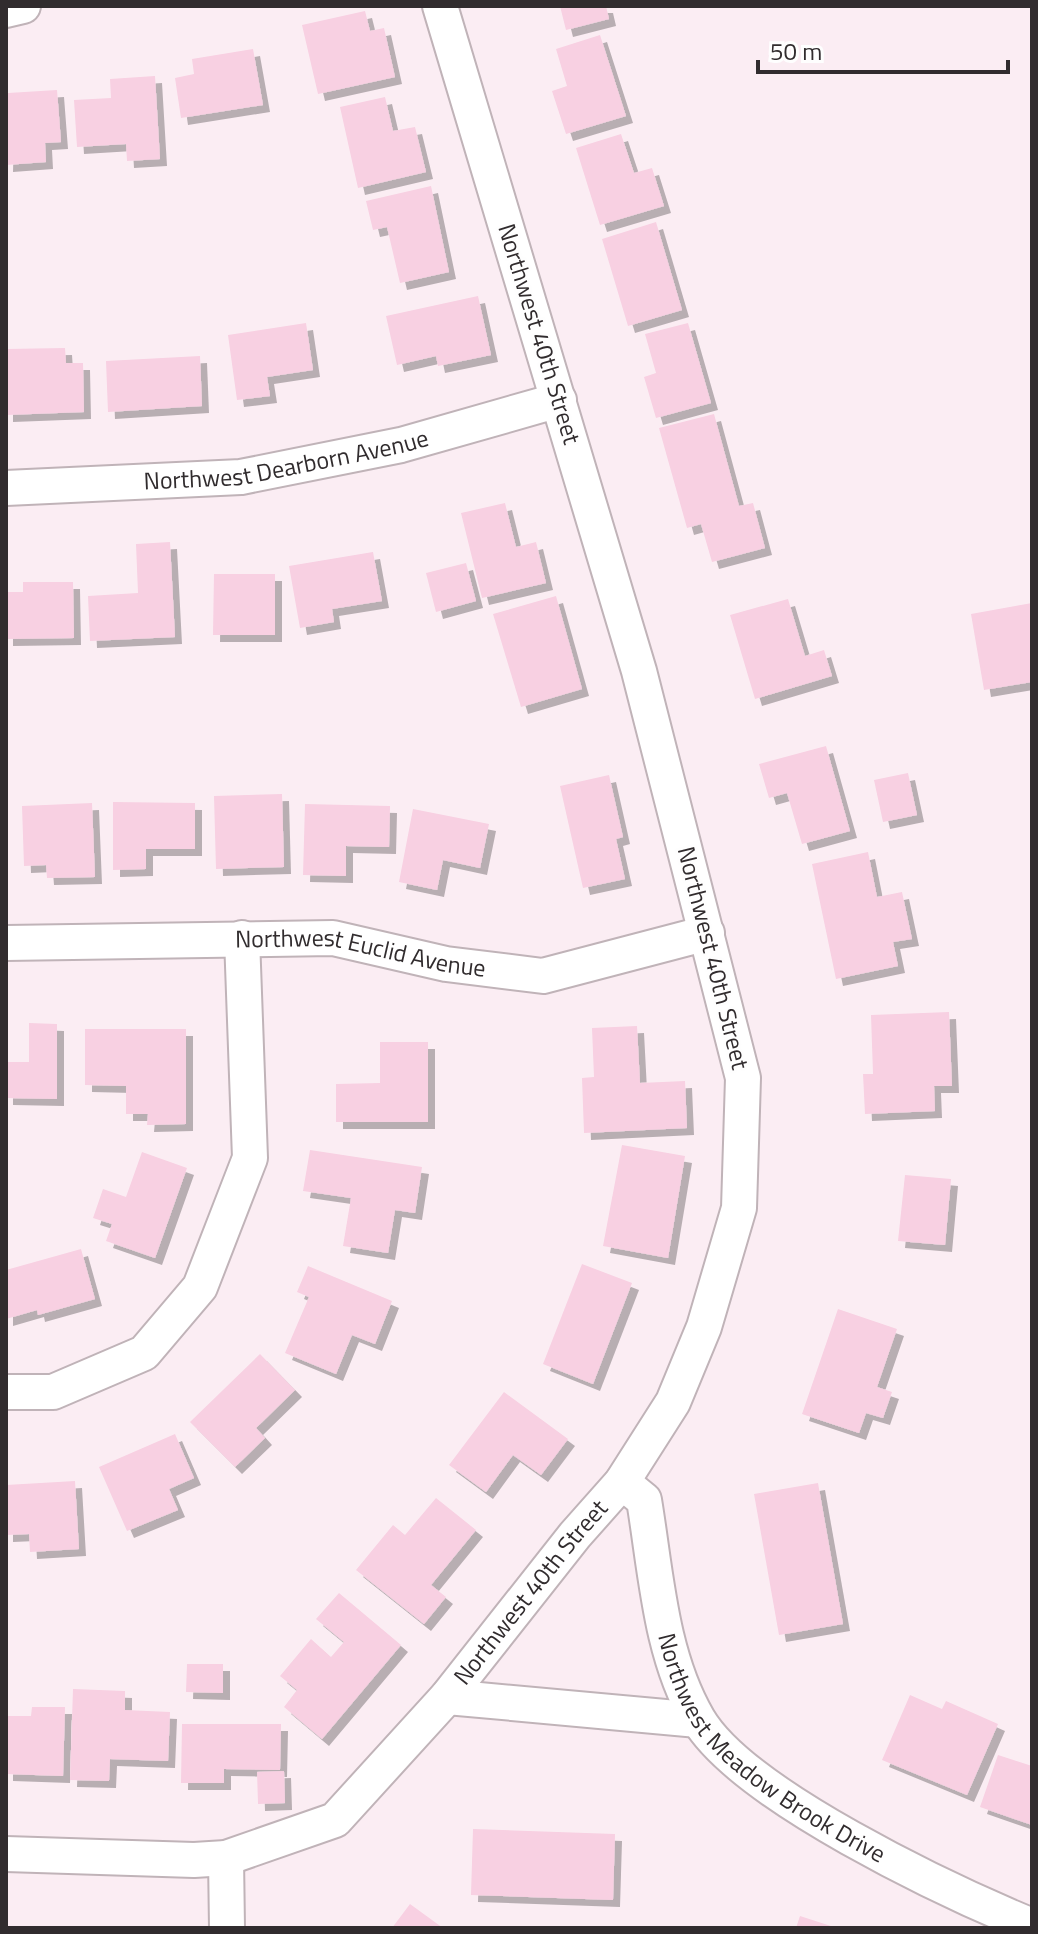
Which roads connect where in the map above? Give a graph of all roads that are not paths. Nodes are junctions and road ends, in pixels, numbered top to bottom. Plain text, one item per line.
1 (23, 6) edge
2 (440, 6) edge
3 (6, 10) edge
4 (559, 400) junction
5 (6, 488) edge
6 (707, 933) junction
7 (242, 938) junction
8 (6, 943) edge
9 (6, 1392) edge
10 (622, 1482) junction
11 (447, 1697) junction
12 (698, 1720) junction
13 (6, 1854) edge
14 (226, 1858) junction
15 (987, 1918) edge
16 (1032, 1926) edge
17 (227, 1928) edge

1 - 3 street
2 - 4 street, Northwest 40th Street
4 - 5 street, Northwest Dearborn Avenue
4 - 6 street, Northwest 40th Street
6 - 7 street, Northwest Euclid Avenue
6 - 10 street, Northwest 40th Street
7 - 8 street, Northwest Euclid Avenue
7 - 9 street
10 - 11 street, Northwest 40th Street
10 - 12 street, Northwest Meadow Brook Drive
11 - 12 street
11 - 14 street, Northwest 40th Street
12 - 15 street, Northwest Meadow Brook Drive
13 - 14 street
14 - 17 street
15 - 16 street, Northwest Meadow Brook Drive

